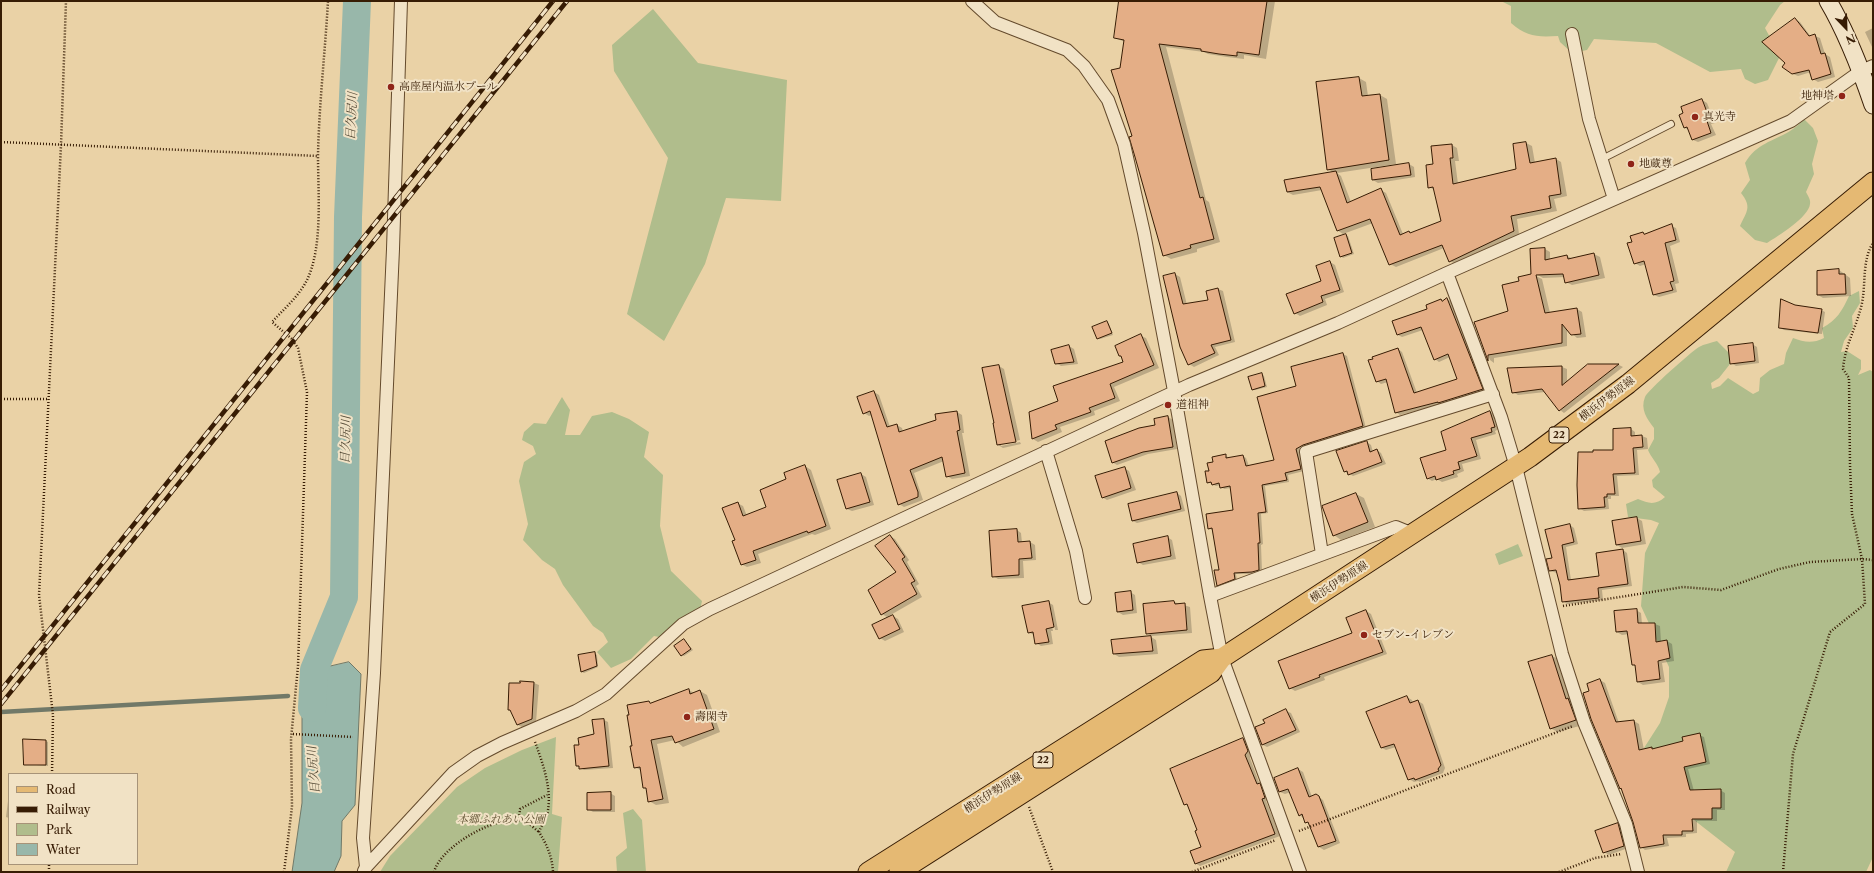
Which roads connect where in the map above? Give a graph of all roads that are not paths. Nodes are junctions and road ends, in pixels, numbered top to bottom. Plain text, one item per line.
1 (401, 1) edge
2 (972, 1) edge
3 (1828, 1) edge
4 (1572, 34) dead end
5 (1867, 68) edge
6 (1873, 105) edge
7 (1671, 124) dead end
8 (1602, 159) junction
9 (1873, 182) edge
10 (1614, 199) junction
11 (1447, 273) junction
12 (1174, 391) junction
13 (1494, 394) junction
14 (1046, 452) junction
15 (1516, 467) junction
16 (1413, 534) junction
17 (1322, 554) junction
18 (1210, 596) junction
19 (1085, 598) dead end
20 (1222, 658) junction
21 (365, 869) edge
22 (868, 872) edge
23 (899, 872) edge
24 (1300, 872) edge
25 (1638, 872) edge

1 - 21 street
2 - 12 street
3 - 5 street
4 - 8 street
5 - 6 street
5 - 10 street
7 - 8 lane
8 - 10 street
9 - 15 main road, 横浜伊勢原線 / 22
10 - 11 street
11 - 12 street
11 - 13 street
12 - 14 street
12 - 18 street
13 - 15 street
13 - 17 street
14 - 19 street
14 - 21 street
15 - 16 main road, 横浜伊勢原線 / 22
15 - 25 street
16 - 17 street
16 - 20 main road, 横浜伊勢原線 / 22
17 - 18 street
18 - 20 street
20 - 22 main road, 横浜伊勢原線 / 22
20 - 23 main road, 横浜伊勢原線 / 22
20 - 24 street

